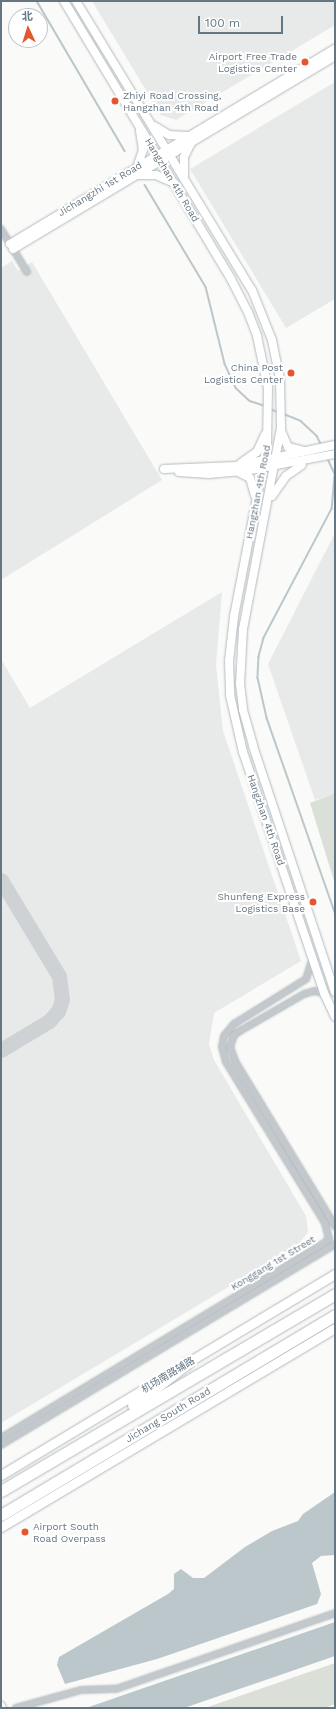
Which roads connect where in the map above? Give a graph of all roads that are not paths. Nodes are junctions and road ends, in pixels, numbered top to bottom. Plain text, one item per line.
1 (64, 1) edge
2 (76, 1) edge
3 (335, 49) edge
4 (335, 56) edge
5 (150, 122) junction
6 (140, 126) junction
7 (192, 138) junction
8 (168, 152) junction
9 (159, 158) junction
10 (136, 171) junction
11 (184, 178) junction
12 (174, 183) junction
13 (1, 229) edge
14 (11, 246) junction
15 (27, 272) dead end
16 (268, 425) junction
17 (282, 428) junction
18 (335, 444) edge
19 (313, 451) junction
20 (335, 454) edge
21 (312, 460) junction
22 (276, 463) junction
23 (264, 465) junction
24 (235, 469) junction
25 (268, 503) junction
26 (255, 508) junction
27 (311, 955) junction
28 (335, 992) edge
29 (324, 993) junction
30 (335, 1017) edge
31 (335, 1226) edge
32 (335, 1244) edge
33 (335, 1274) edge
34 (333, 1295) edge
35 (335, 1315) edge
36 (335, 1328) edge
37 (190, 1361) junction
38 (98, 1432) junction
39 (1, 1438) edge
40 (1, 1445) edge
41 (1, 1475) edge
42 (1, 1491) edge
43 (1, 1515) edge
44 (1, 1527) edge
45 (335, 1613) edge
46 (16, 1708) edge

1 - 6 street, Hangzhan 4th Road
2 - 5 street, Hangzhan 4th Road
3 - 7 street, Jichangzhi 1st Road
4 - 7 street, Jichangzhi 1st Road
5 - 7 street
5 - 8 street, Hangzhan 4th Road
6 - 9 street, Hangzhan 4th Road
6 - 10 street
7 - 8 street, Jichangzhi 1st Road
7 - 11 street
8 - 9 street, Jichangzhi 1st Road
8 - 11 street, Hangzhan 4th Road
9 - 10 street, Jichangzhi 1st Road
9 - 12 street, Hangzhan 4th Road
10 - 12 street
10 - 14 street, Jichangzhi 1st Road
11 - 17 street, Hangzhan 4th Road
12 - 16 street, Hangzhan 4th Road
13 - 14 street
14 - 15 street
16 - 23 street, Hangzhan 4th Road
16 - 24 street
17 - 19 street
17 - 22 street, Hangzhan 4th Road
18 - 19 street
19 - 22 street
20 - 21 street
21 - 22 street
21 - 25 street
22 - 23 street
22 - 25 street, Hangzhan 4th Road
23 - 24 street
23 - 26 street, Hangzhan 4th Road
24 - 24 street
24 - 26 street
25 - 28 street, Hangzhan 4th Road
26 - 27 street, Hangzhan 4th Road
27 - 29 street, Hangzhan 4th Road
27 - 39 street, Konggang 1st Street
29 - 30 street, Hangzhan 4th Road
29 - 31 street
32 - 40 street, Konggang 1st Street
33 - 37 main road, 机场南路辅路
34 - 38 highway, Jichang South Road
35 - 43 highway, Jichang South Road
36 - 44 main road
37 - 38 highway
37 - 41 main road, 机场南路辅路
38 - 42 highway, Jichang South Road
45 - 46 street

